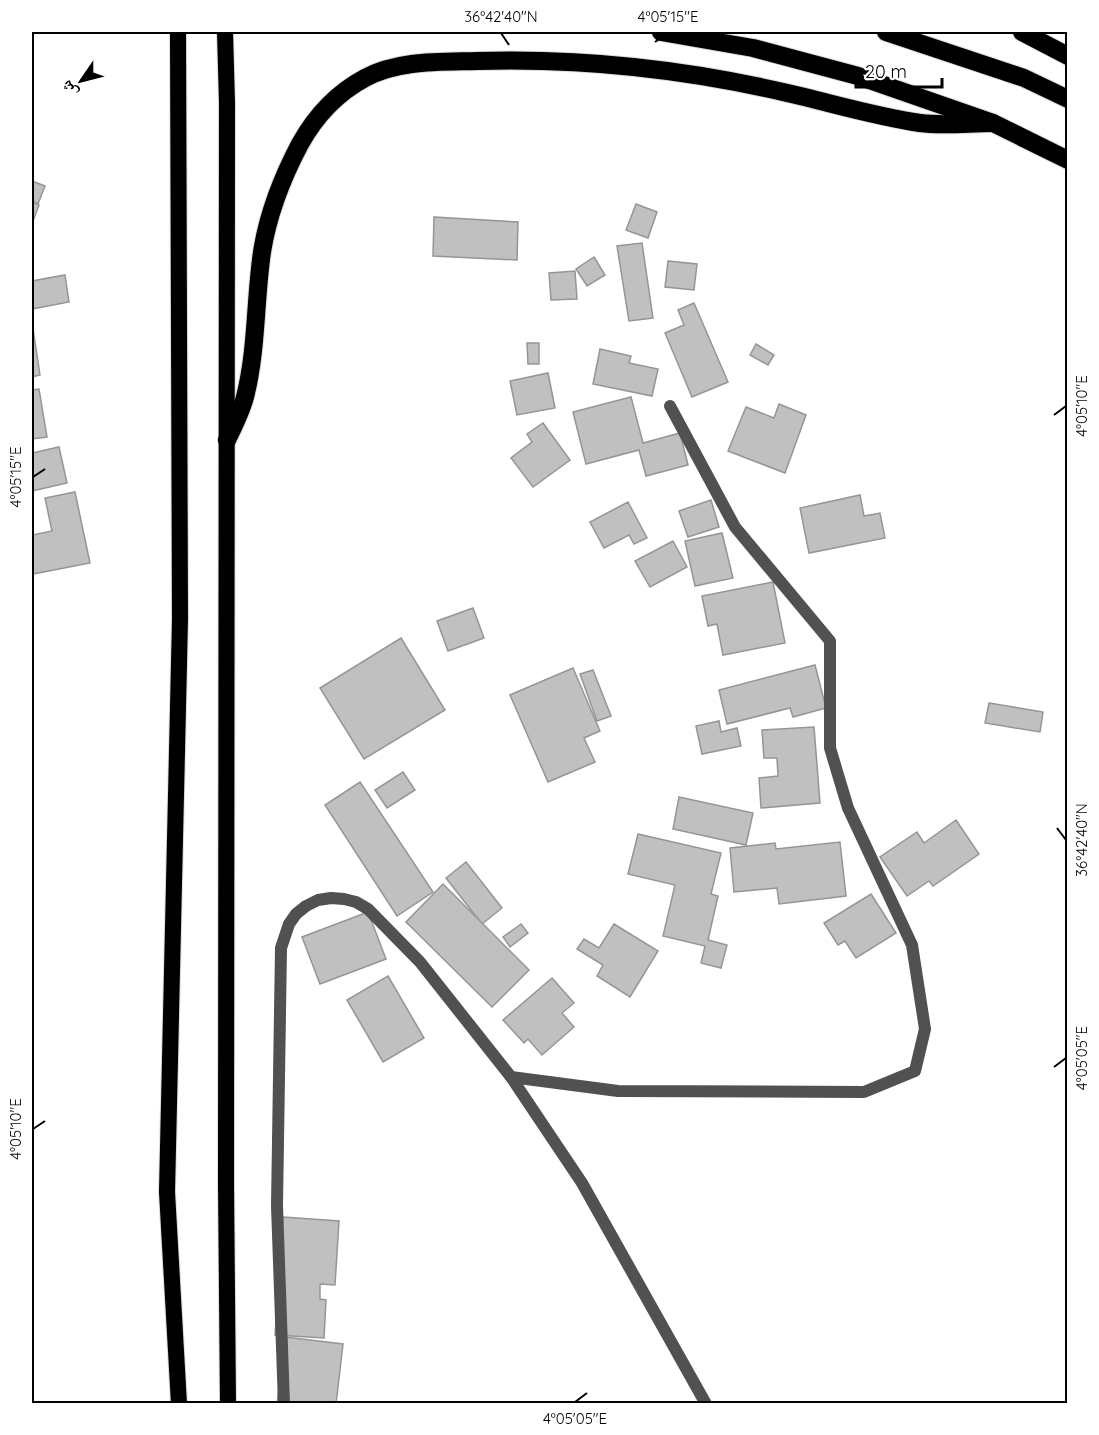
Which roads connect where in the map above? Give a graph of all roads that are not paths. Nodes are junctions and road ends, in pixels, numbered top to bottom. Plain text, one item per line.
1 (178, 32) edge
2 (225, 32) edge
3 (661, 32) edge
4 (886, 32) edge
5 (1022, 32) edge
6 (1068, 56) edge
7 (1068, 99) edge
8 (993, 123) junction
9 (1068, 160) edge
10 (670, 406) dead end
11 (227, 440) junction
12 (511, 1077) junction
13 (179, 1404) edge
14 (228, 1404) edge
15 (284, 1404) edge
16 (706, 1404) edge

1 - 13 highway
2 - 11 highway
3 - 8 highway
4 - 7 highway
5 - 6 highway
8 - 9 highway
8 - 11 highway
10 - 12 street
11 - 14 highway
12 - 15 street
12 - 16 street

